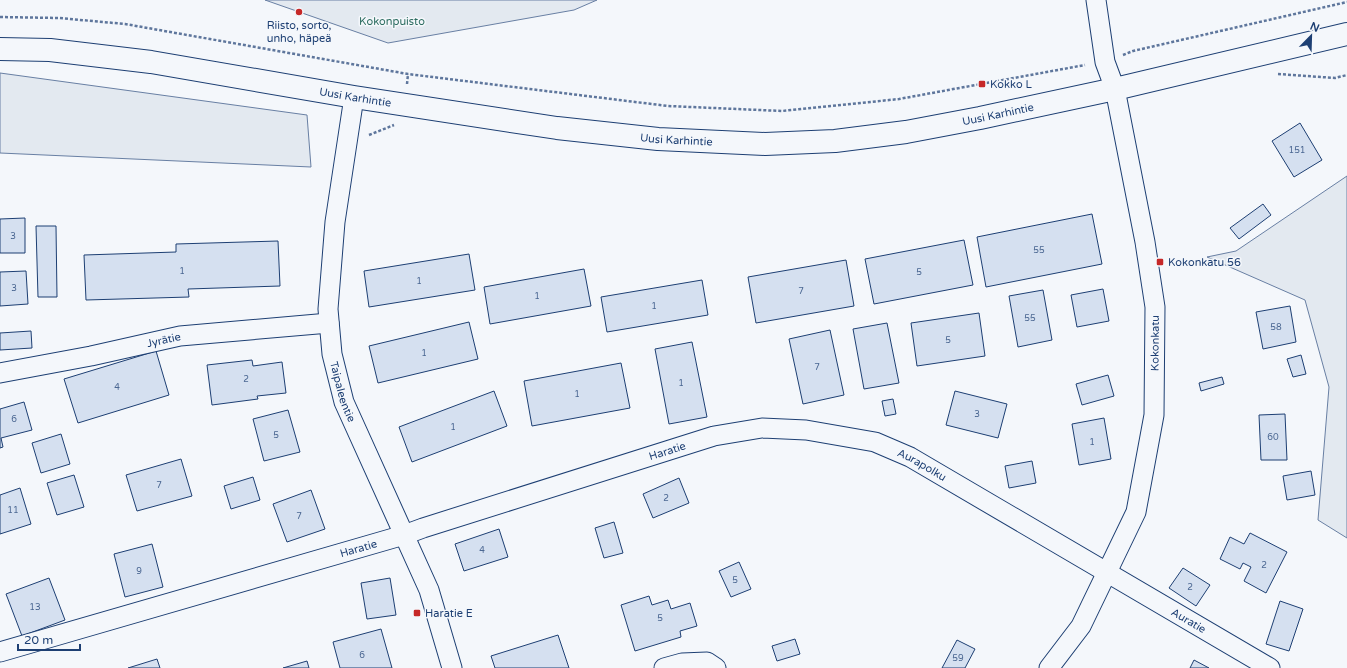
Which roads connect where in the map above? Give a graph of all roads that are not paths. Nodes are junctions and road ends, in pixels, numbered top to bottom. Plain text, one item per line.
1 (1096, 0) edge
2 (1347, 34) edge
3 (0, 49) edge
4 (1115, 89) junction
5 (354, 97) junction
6 (329, 323) junction
7 (0, 373) edge
8 (714, 436) joint
9 (404, 535) junction
10 (1107, 572) junction
11 (0, 652) edge
12 (452, 668) edge
13 (664, 668) edge
14 (716, 668) edge
15 (1049, 668) edge
16 (1270, 668) edge

1 - 4 street, Kokonkatu
2 - 4 street, Uusi Karhintie
3 - 5 street, Uusi Karhintie
4 - 5 street, Uusi Karhintie
4 - 10 street, Kokonkatu
5 - 6 street, Taipaleentie
6 - 7 street, Jyrätie
6 - 9 street, Taipaleentie
8 - 9 street, Haratie
8 - 10 street, Aurapolku
9 - 11 street, Haratie
9 - 12 street, Taipaleentie
10 - 15 street, Kokonkatu
10 - 16 street, Auratie
13 - 14 street

